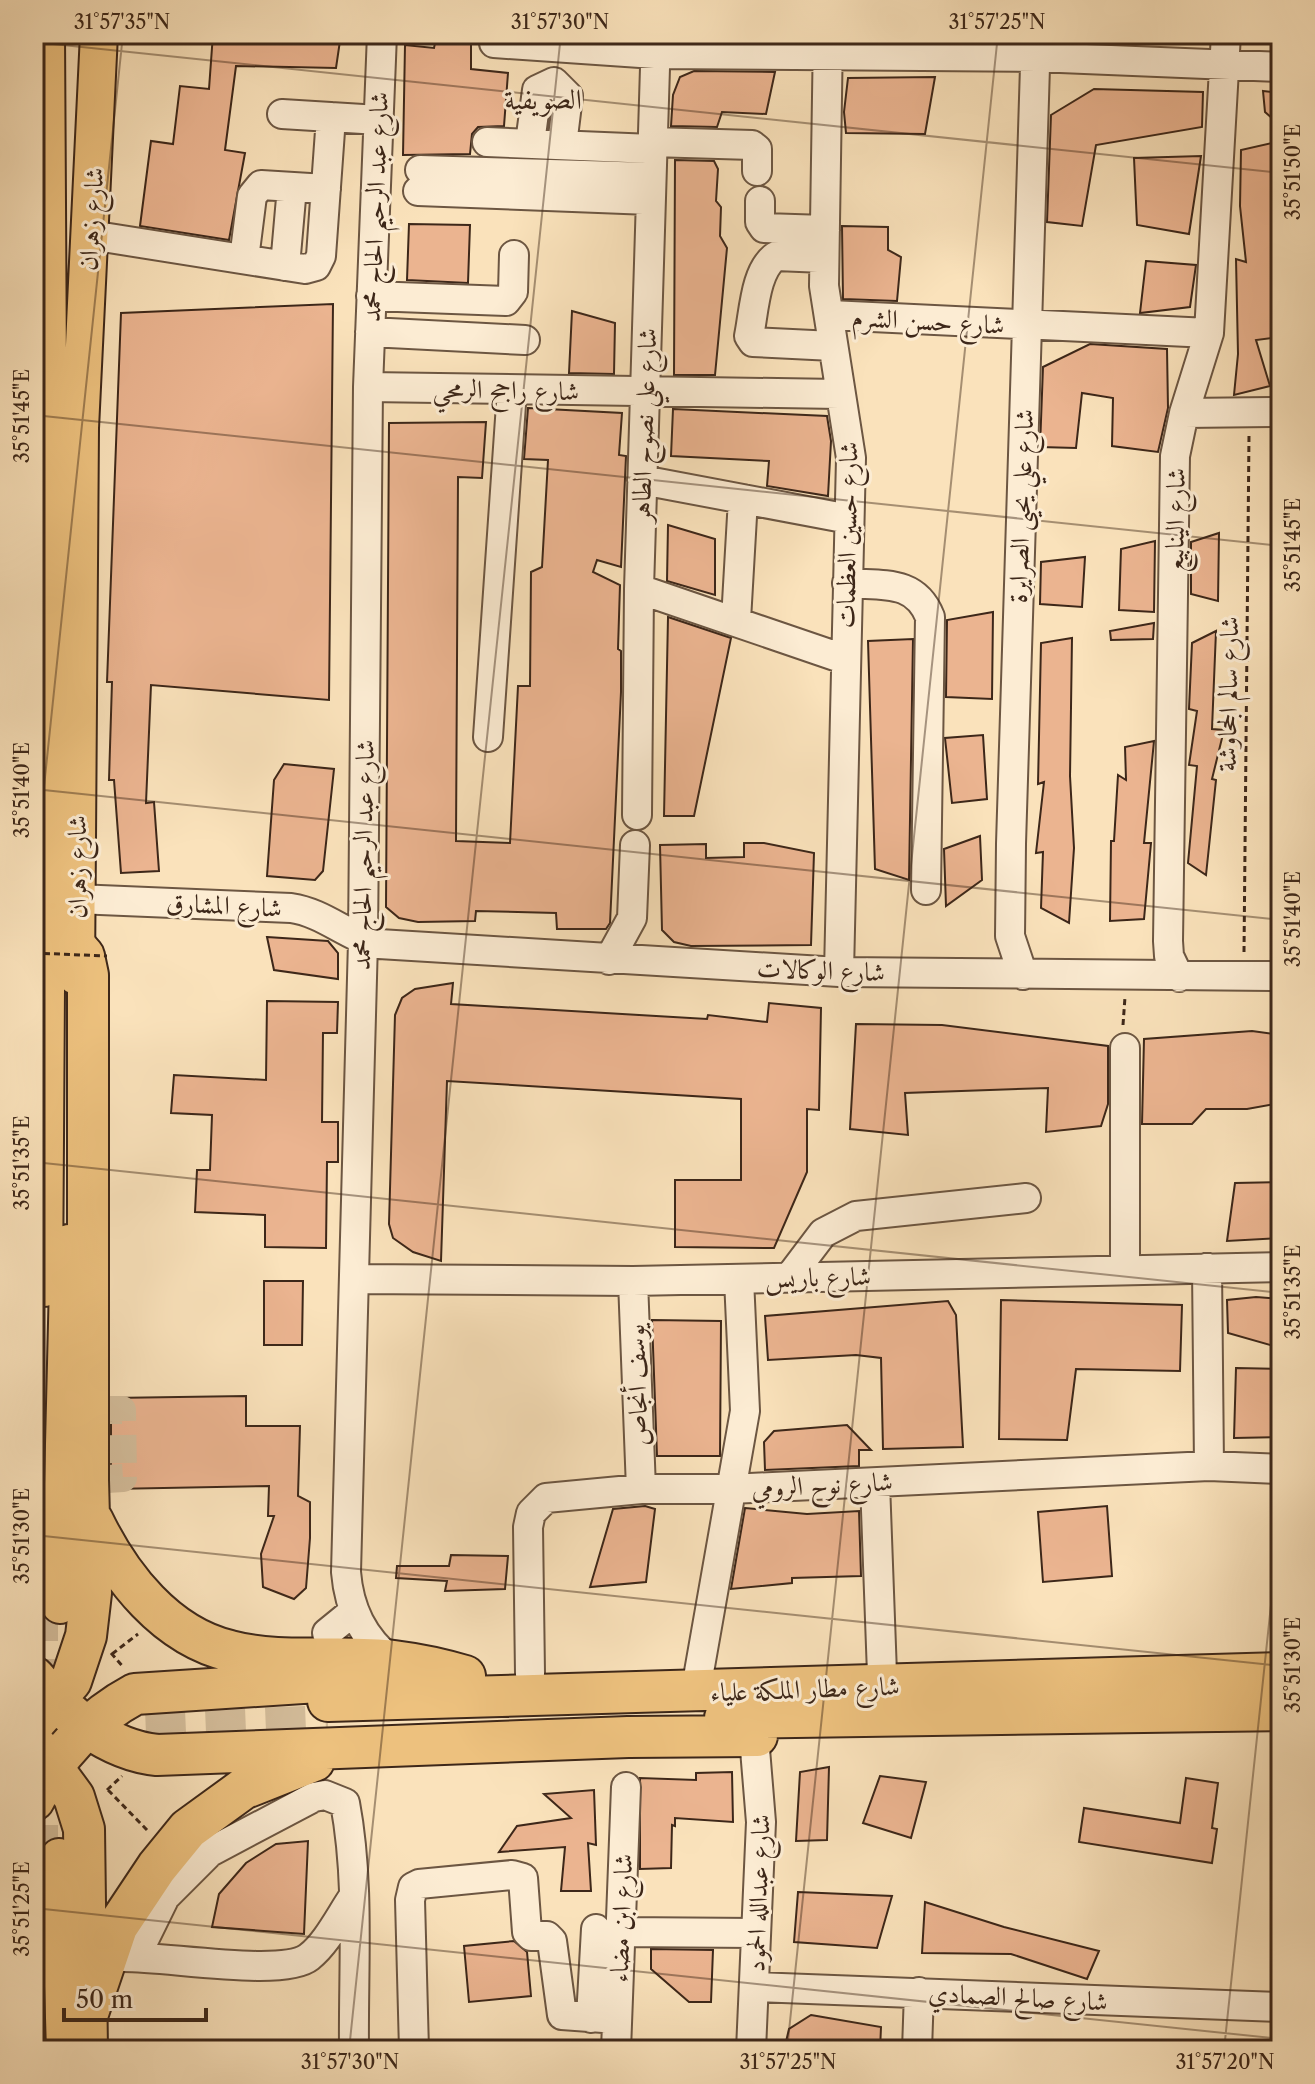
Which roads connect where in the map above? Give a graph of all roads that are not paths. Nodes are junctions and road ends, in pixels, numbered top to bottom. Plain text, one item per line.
1 (46, 34) edge
2 (75, 34) edge
3 (99, 34) edge
4 (382, 34) edge
5 (1226, 34) edge
6 (556, 41) edge
7 (605, 42) edge
8 (1031, 42) edge
9 (494, 43) dead end
10 (828, 43) edge
11 (656, 44) edge
12 (1225, 66) junction
13 (1281, 67) edge
14 (39, 96) edge
15 (282, 114) dead end
16 (331, 117) junction
17 (379, 120) junction
18 (487, 142) dead end
19 (530, 143) junction
20 (562, 145) junction
21 (651, 167) junction
22 (39, 171) edge
23 (757, 171) dead end
24 (419, 180) dead end
25 (292, 187) junction
26 (326, 189) junction
27 (760, 201) dead end
28 (825, 230) junction
29 (90, 235) junction
30 (514, 255) dead end
31 (824, 258) junction
32 (244, 259) junction
33 (285, 266) junction
34 (86, 286) junction
35 (371, 296) junction
36 (830, 315) junction
37 (1027, 326) junction
38 (370, 332) junction
39 (1209, 333) junction
40 (525, 340) dead end
41 (833, 346) junction
42 (368, 387) junction
43 (512, 390) junction
44 (645, 393) junction
45 (839, 394) junction
46 (1281, 412) edge
47 (1184, 413) junction
48 (642, 480) junction
49 (743, 499) junction
50 (849, 519) junction
51 (41, 544) edge
52 (847, 583) junction
53 (639, 589) junction
54 (736, 620) junction
55 (844, 659) junction
56 (41, 670) edge
57 (488, 737) dead end
58 (926, 890) dead end
59 (76, 899) junction
60 (363, 941) junction
61 (60, 954) edge
62 (609, 960) junction
63 (839, 972) junction
64 (1023, 975) junction
65 (1281, 976) edge
66 (1179, 977) junction
67 (1125, 1048) dead end
68 (1026, 1198) dead end
69 (1281, 1267) edge
70 (1207, 1268) junction
71 (1125, 1269) junction
72 (789, 1278) junction
73 (355, 1279) junction
74 (739, 1279) junction
75 (633, 1281) junction
76 (1209, 1466) junction
77 (1281, 1469) edge
78 (875, 1483) junction
79 (641, 1489) junction
80 (730, 1489) junction
81 (95, 1492) junction
82 (50, 1605) dead end
83 (354, 1611) junction
84 (327, 1633) dead end
85 (392, 1661) junction
86 (1281, 1662) edge
87 (699, 1672) junction
88 (1281, 1673) edge
89 (530, 1674) junction
90 (882, 1674) junction
91 (465, 1676) junction
92 (1235, 1694) junction
93 (914, 1700) junction
94 (41, 1701) edge
95 (1281, 1710) edge
96 (1281, 1721) edge
97 (336, 1725) junction
98 (89, 1727) junction
99 (754, 1737) junction
100 (44, 1755) edge
101 (626, 1787) dead end
102 (34, 1800) edge
103 (353, 1897) junction
104 (608, 1930) junction
105 (756, 1933) junction
106 (121, 1957) junction
107 (755, 1987) junction
108 (919, 1992) junction
109 (1281, 2007) edge
110 (604, 2019) junction
111 (87, 2033) edge
112 (43, 2050) edge
113 (65, 2050) edge
114 (354, 2050) edge
115 (414, 2050) edge
116 (616, 2050) edge
117 (751, 2050) edge
118 (917, 2050) edge

1 - 14 main road, شارع زهران
2 - 34 main road
3 - 29 main road, شارع زهران
4 - 17 street, شارع عبد الرحيم الحاج محمد
5 - 12 street, شارع الينابيع
6 - 7 street
6 - 9 street
7 - 11 street
8 - 10 street
8 - 12 street
8 - 37 street, شارع علي يحيى الصرايرة
10 - 11 street
10 - 28 street, شارع حسين العظمات
11 - 21 street, شارع علي نصوح الطاهر
12 - 13 street
12 - 39 street, شارع الينابيع
14 - 22 main road, شارع زهران
15 - 16 street
16 - 17 street
16 - 26 street
17 - 35 street, شارع عبد الرحيم الحاج محمد
18 - 19 street
19 - 20 street
19 - 20 street
20 - 21 street
21 - 23 street
21 - 24 street
21 - 44 street, شارع علي نصوح الطاهر
22 - 51 main road, شارع زهران
25 - 26 street
25 - 32 street
25 - 33 street
26 - 33 street
27 - 28 street
28 - 31 street, شارع حسين العظمات
29 - 32 street
29 - 34 main road, شارع زهران
30 - 35 street
31 - 36 street, شارع حسين العظمات
31 - 41 street
32 - 33 street
34 - 59 main road, شارع زهران
35 - 38 street, شارع عبد الرحيم الحاج محمد
36 - 37 street, شارع حسن الشرم
36 - 41 street, شارع حسين العظمات
37 - 39 street, شارع حسن الشرم
37 - 64 street, شارع علي يحيى الصرايرة
38 - 40 street
38 - 42 street, شارع عبد الرحيم الحاج محمد
39 - 47 street, شارع الينابيع
41 - 45 street, شارع حسين العظمات
42 - 43 street, شارع راجح الرمحي
42 - 60 street, شارع عبد الرحيم الحاج محمد
43 - 44 street, شارع راجح الرمحي
43 - 57 street
44 - 45 street, شارع راجح الرمحي
44 - 48 street, شارع علي نصوح الطاهر
45 - 50 street, شارع حسين العظمات
46 - 47 street
47 - 66 street, شارع الينابيع
48 - 49 street
48 - 53 street, شارع علي نصوح الطاهر
49 - 50 street
49 - 54 street
50 - 52 street, شارع حسين العظمات
51 - 56 main road, شارع زهران
52 - 55 street, شارع حسين العظمات
52 - 58 street
53 - 54 street
53 - 62 street, شارع علي نصوح الطاهر
54 - 55 street
55 - 63 street, شارع حسين العظمات
56 - 61 main road, شارع زهران
59 - 60 street, شارع المشارق
59 - 61 main road, شارع زهران
60 - 62 street, شارع الوكالات
60 - 73 street, شارع عبد الرحيم الحاج محمد
61 - 81 highway
61 - 82 main road, شارع زهران
62 - 63 street, شارع الوكالات
63 - 64 street, شارع الوكالات
64 - 66 street, شارع الوكالات
65 - 66 street, شارع الوكالات
67 - 71 street
68 - 72 street
69 - 70 street, شارع باريس
70 - 71 street, شارع باريس
70 - 76 street
71 - 72 street, شارع باريس
72 - 74 street, شارع باريس
73 - 75 street, شارع باريس
73 - 83 street, شارع عبد الرحيم الحاج محمد
74 - 75 street, شارع باريس
74 - 80 street
75 - 79 street, يوسف أنجاص
76 - 77 street, شارع نوح الرومي
76 - 78 street, شارع نوح الرومي
78 - 80 street, شارع نوح الرومي
78 - 90 street
79 - 80 street, شارع نوح الرومي
79 - 89 street, شارع نوح الرومي
80 - 87 street
81 - 85 highway
81 - 94 highway
83 - 84 street
83 - 85 street, شارع عبد الرحيم الحاج محمد
85 - 91 highway
86 - 92 highway
87 - 89 highway
87 - 90 highway
88 - 92 highway, شارع مطار الملكة علياء
89 - 91 highway
90 - 93 highway
91 - 98 highway
92 - 93 highway, شارع مطار الملكة علياء
92 - 95 highway, شارع مطار الملكة علياء
92 - 96 highway
93 - 97 highway, شارع مطار الملكة علياء
93 - 99 highway
94 - 98 highway
97 - 98 highway
97 - 99 highway
97 - 106 highway
98 - 100 highway
99 - 105 street, شارع عبدالله الحمود
100 - 102 highway
100 - 111 highway
101 - 104 street, شارع ابن مضاء
103 - 106 street
103 - 106 street
103 - 114 street
104 - 105 street
104 - 110 street, شارع ابن مضاء
105 - 107 street, شارع عبدالله الحمود
106 - 111 highway
107 - 108 street, شارع صالح الصمادي
107 - 117 street, شارع عبدالله الحمود
108 - 109 street, شارع صالح الصمادي
108 - 118 street
110 - 115 street
110 - 116 street, شارع ابن مضاء
112 - 113 main road

